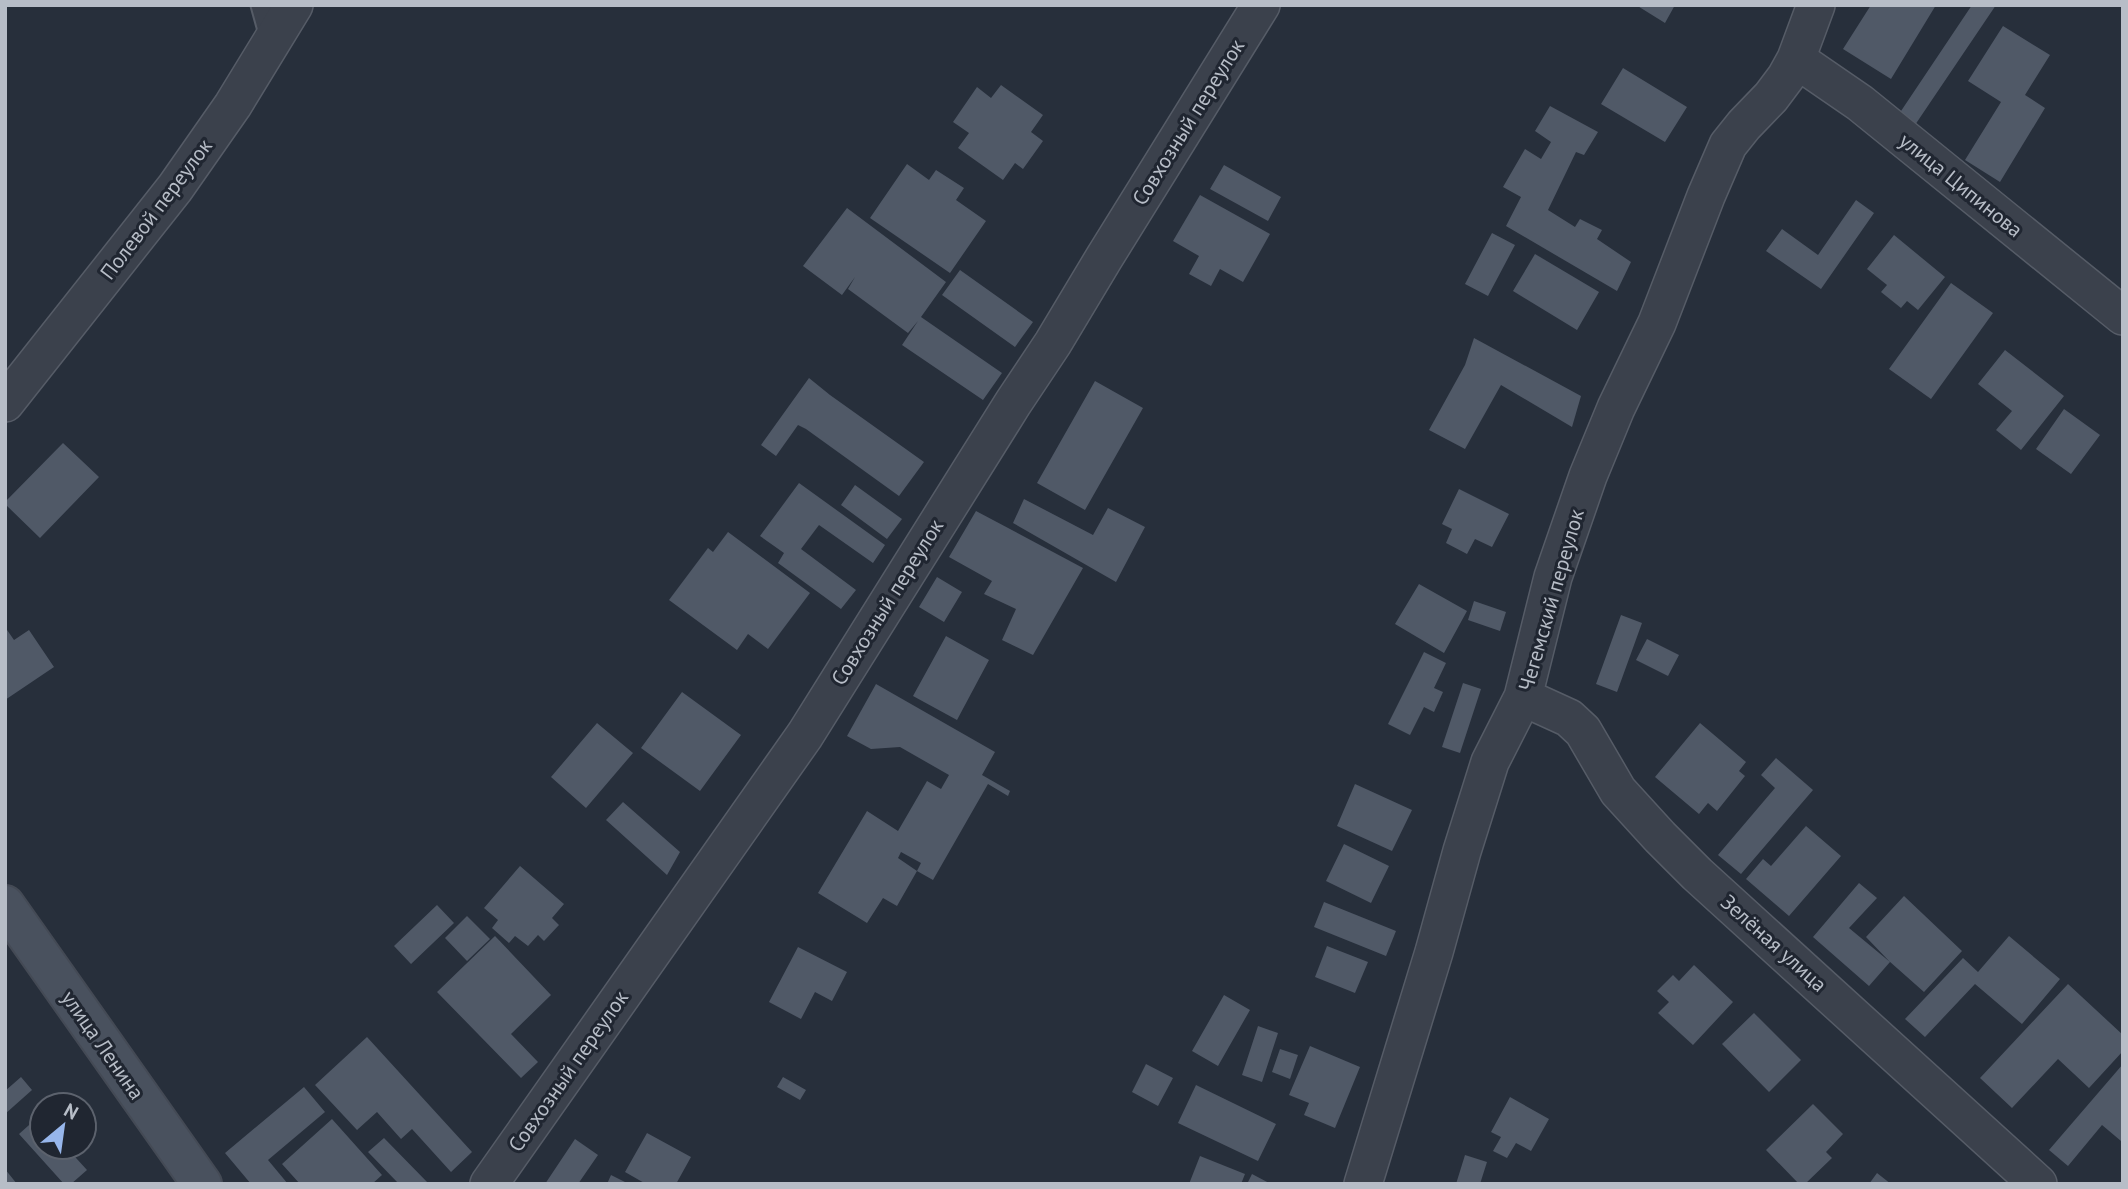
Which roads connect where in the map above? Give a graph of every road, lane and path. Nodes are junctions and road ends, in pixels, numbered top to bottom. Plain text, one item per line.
1 (261, 5) edge
2 (294, 5) edge
3 (1261, 5) edge
4 (1816, 5) edge
5 (271, 41) junction
6 (1796, 59) junction
7 (2123, 316) edge
8 (5, 403) edge
9 (1523, 697) junction
10 (5, 905) edge
11 (202, 1184) edge
12 (489, 1184) edge
13 (1363, 1184) edge
14 (2038, 1184) edge

1 - 5 lane
2 - 5 street, Полевой переулок
3 - 12 street, Совхозный переулок
4 - 6 street, Чегемский переулок
5 - 8 street, Полевой переулок
6 - 7 street, улица Ципинова
6 - 9 street, Чегемский переулок
9 - 13 street, Чегемский переулок
9 - 14 street, Зелёная улица
10 - 11 street, улица Ленина

